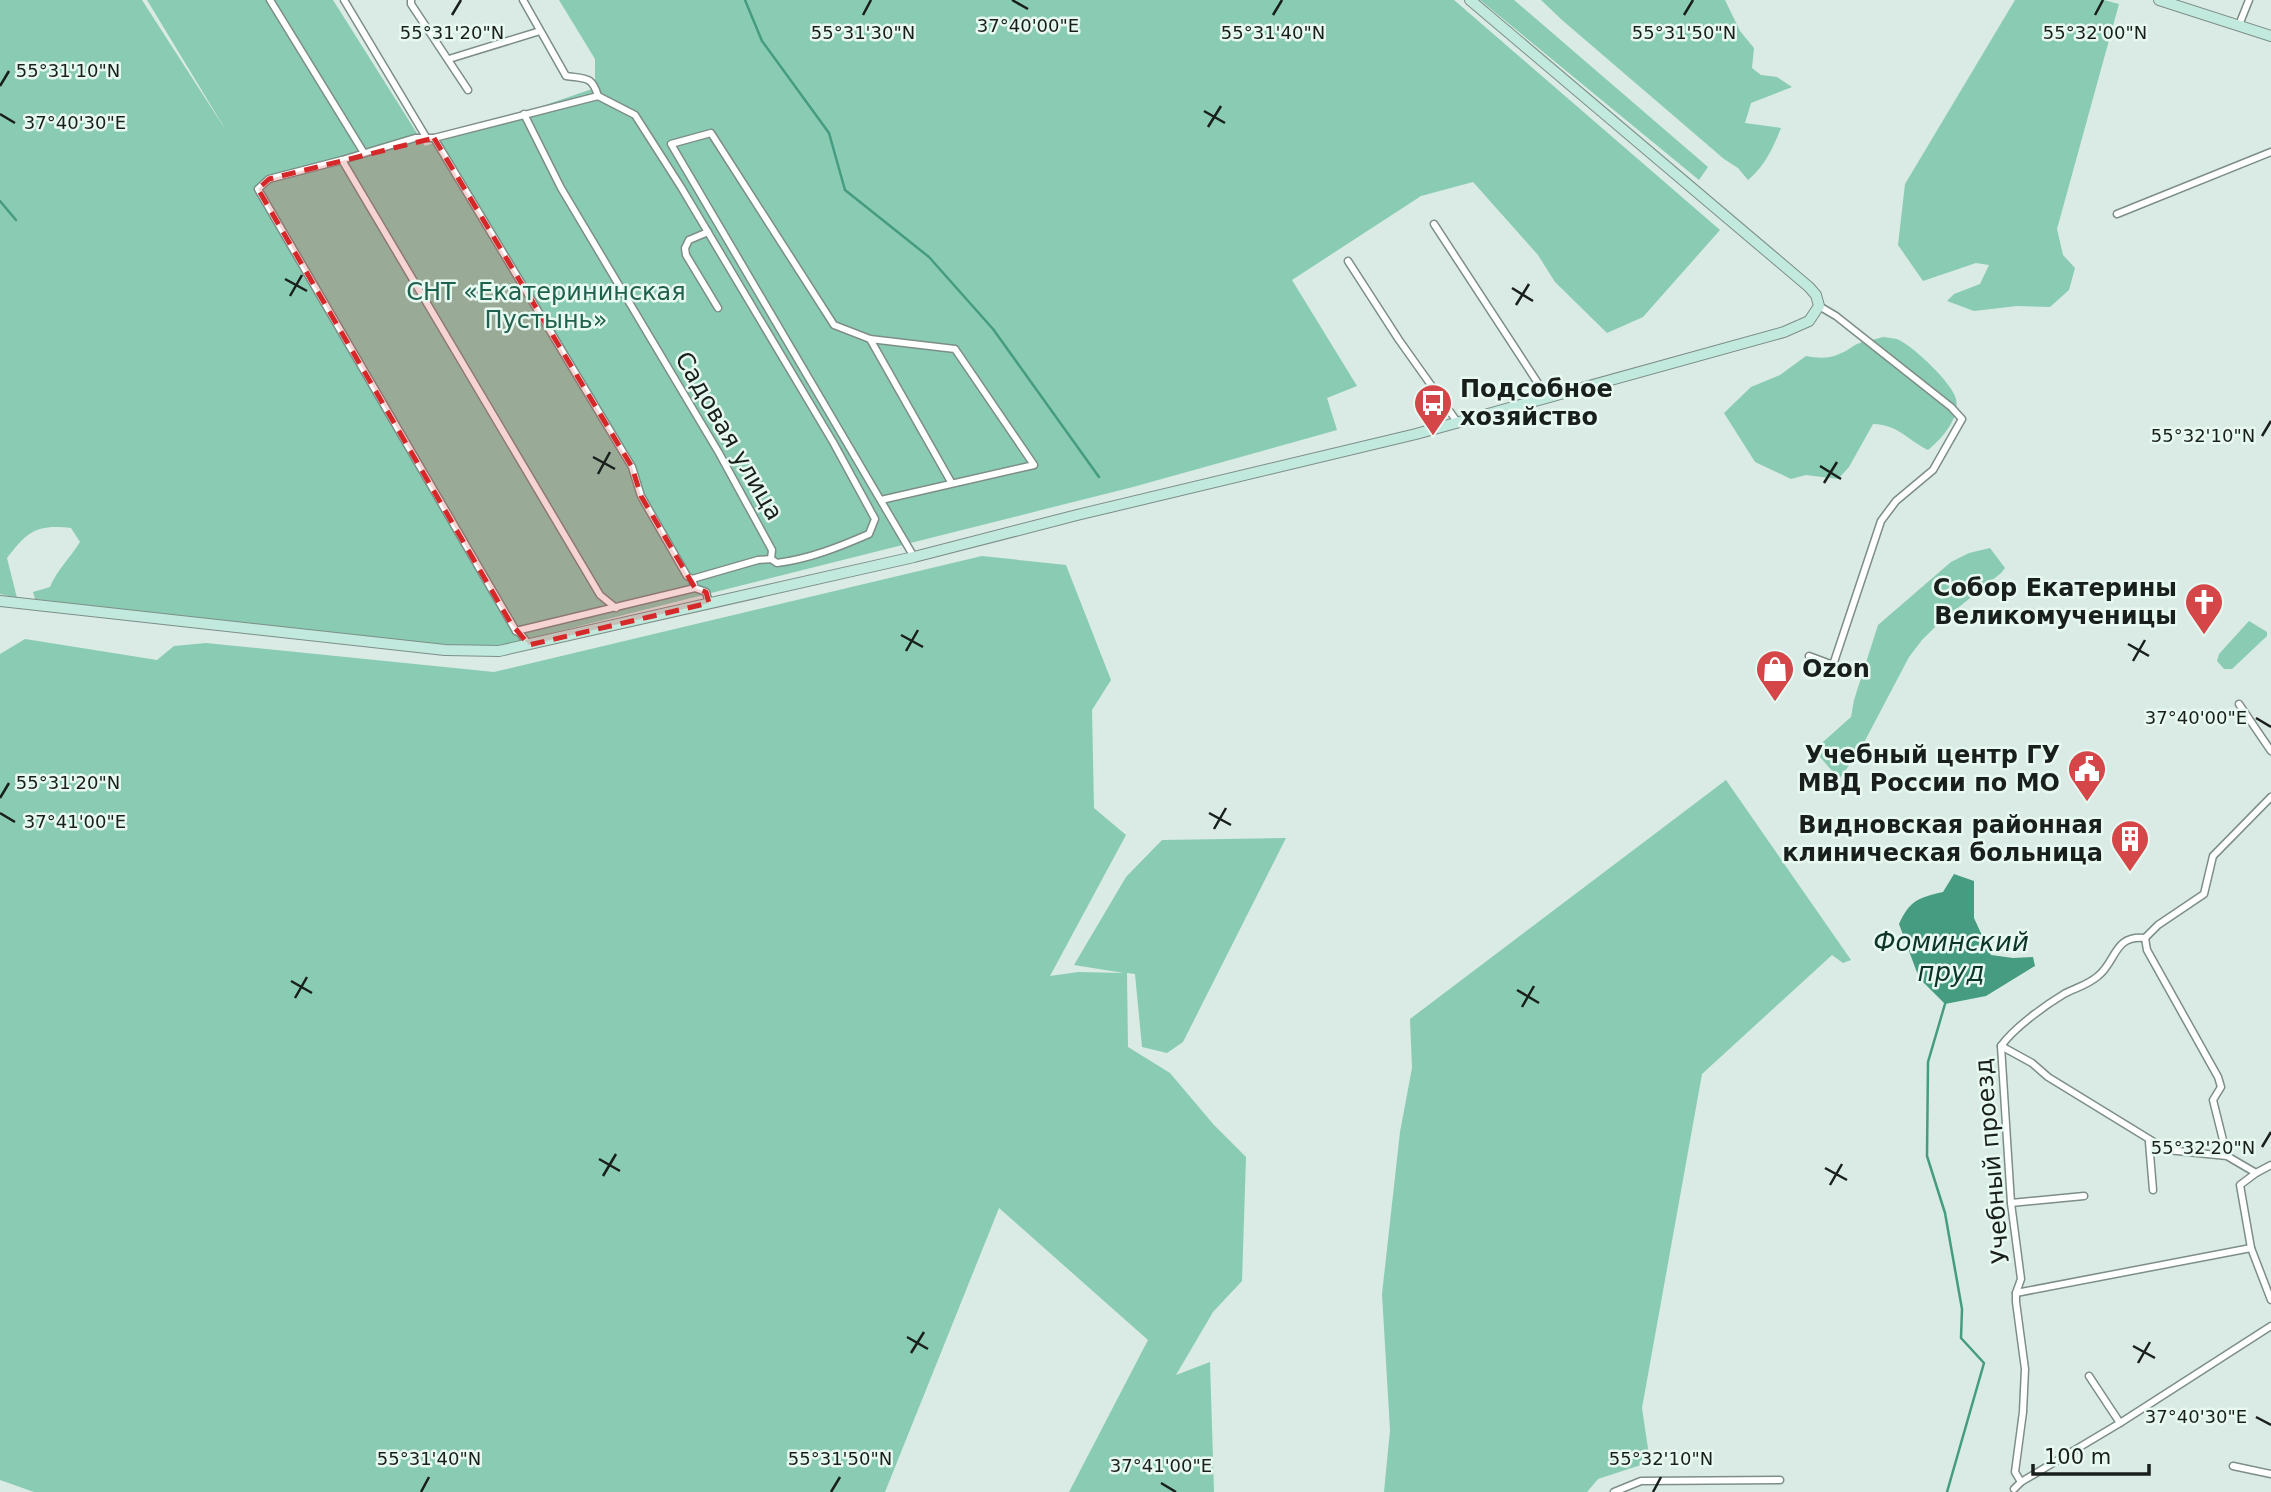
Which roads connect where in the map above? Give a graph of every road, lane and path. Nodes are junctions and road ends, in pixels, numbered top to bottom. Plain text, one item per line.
1 (270, 0) edge
2 (344, 0) edge
3 (411, 0) edge
4 (523, 0) edge
5 (1470, 0) edge
6 (2159, 0) edge
7 (2249, 0) edge
8 (2239, 25) junction
9 (540, 32) junction
10 (2271, 36) edge
11 (449, 59) junction
12 (468, 90) dead end
13 (598, 96) junction
14 (524, 114) junction
15 (430, 137) junction
16 (2271, 152) edge
17 (364, 153) junction
18 (342, 160) junction
19 (2117, 214) dead end
20 (1434, 224) dead end
21 (708, 232) junction
22 (1348, 261) dead end
23 (1819, 306) junction
24 (718, 308) dead end
25 (870, 339) junction
26 (1547, 397) junction
27 (1458, 423) junction
28 (951, 482) junction
29 (881, 500) junction
30 (914, 557) junction
31 (771, 559) junction
32 (692, 579) junction
33 (695, 588) junction
34 (0, 601) edge
35 (709, 603) junction
36 (616, 608) junction
37 (516, 631) junction
38 (529, 645) junction
39 (1809, 656) dead end
40 (2239, 704) dead end
41 (2271, 751) edge
42 (2271, 797) edge
43 (2145, 938) junction
44 (2001, 1046) junction
45 (2149, 1142) junction
46 (2227, 1156) junction
47 (2271, 1165) edge
48 (2256, 1173) junction
49 (2153, 1190) dead end
50 (2084, 1196) dead end
51 (2011, 1203) junction
52 (2251, 1248) junction
53 (2016, 1293) junction
54 (2271, 1300) edge
55 (2271, 1326) edge
56 (2089, 1376) dead end
57 (2120, 1423) junction
58 (2232, 1466) dead end
59 (2271, 1474) edge
60 (1780, 1480) dead end
61 (2021, 1482) junction
62 (2014, 1489) dead end
63 (1614, 1492) edge

1 - 17 street
2 - 15 street
3 - 11 street
4 - 9 street
5 - 23 main road
6 - 8 main road
7 - 8 street
8 - 10 main road
9 - 11 street
9 - 13 street
11 - 12 street
13 - 14 street
13 - 21 street
14 - 15 street
14 - 31 street, Садовая улица
15 - 17 street
15 - 32 street
16 - 19 street
17 - 18 street
18 - 36 street
18 - 37 street
20 - 26 street
21 - 24 street
21 - 31 street
22 - 27 street
23 - 26 main road
23 - 39 street
25 - 28 street
25 - 28 street
25 - 29 street
26 - 27 main road
27 - 30 main road
28 - 29 street
29 - 30 street
30 - 35 main road
31 - 32 street
32 - 33 street
33 - 35 street
33 - 36 street
34 - 38 main road
35 - 38 main road
36 - 37 street
37 - 38 street
40 - 41 street
42 - 43 street, Учебный проезд
43 - 44 street, Учебный проезд
43 - 46 street
44 - 45 street
44 - 51 street, Учебный проезд
45 - 46 street
45 - 49 street
46 - 48 street
47 - 48 street
48 - 52 street
50 - 51 street
51 - 53 street, Учебный проезд
52 - 53 street
52 - 54 street
53 - 61 street, Учебный проезд
55 - 57 street
56 - 57 street
57 - 61 street
58 - 59 street
60 - 63 street
61 - 62 street

